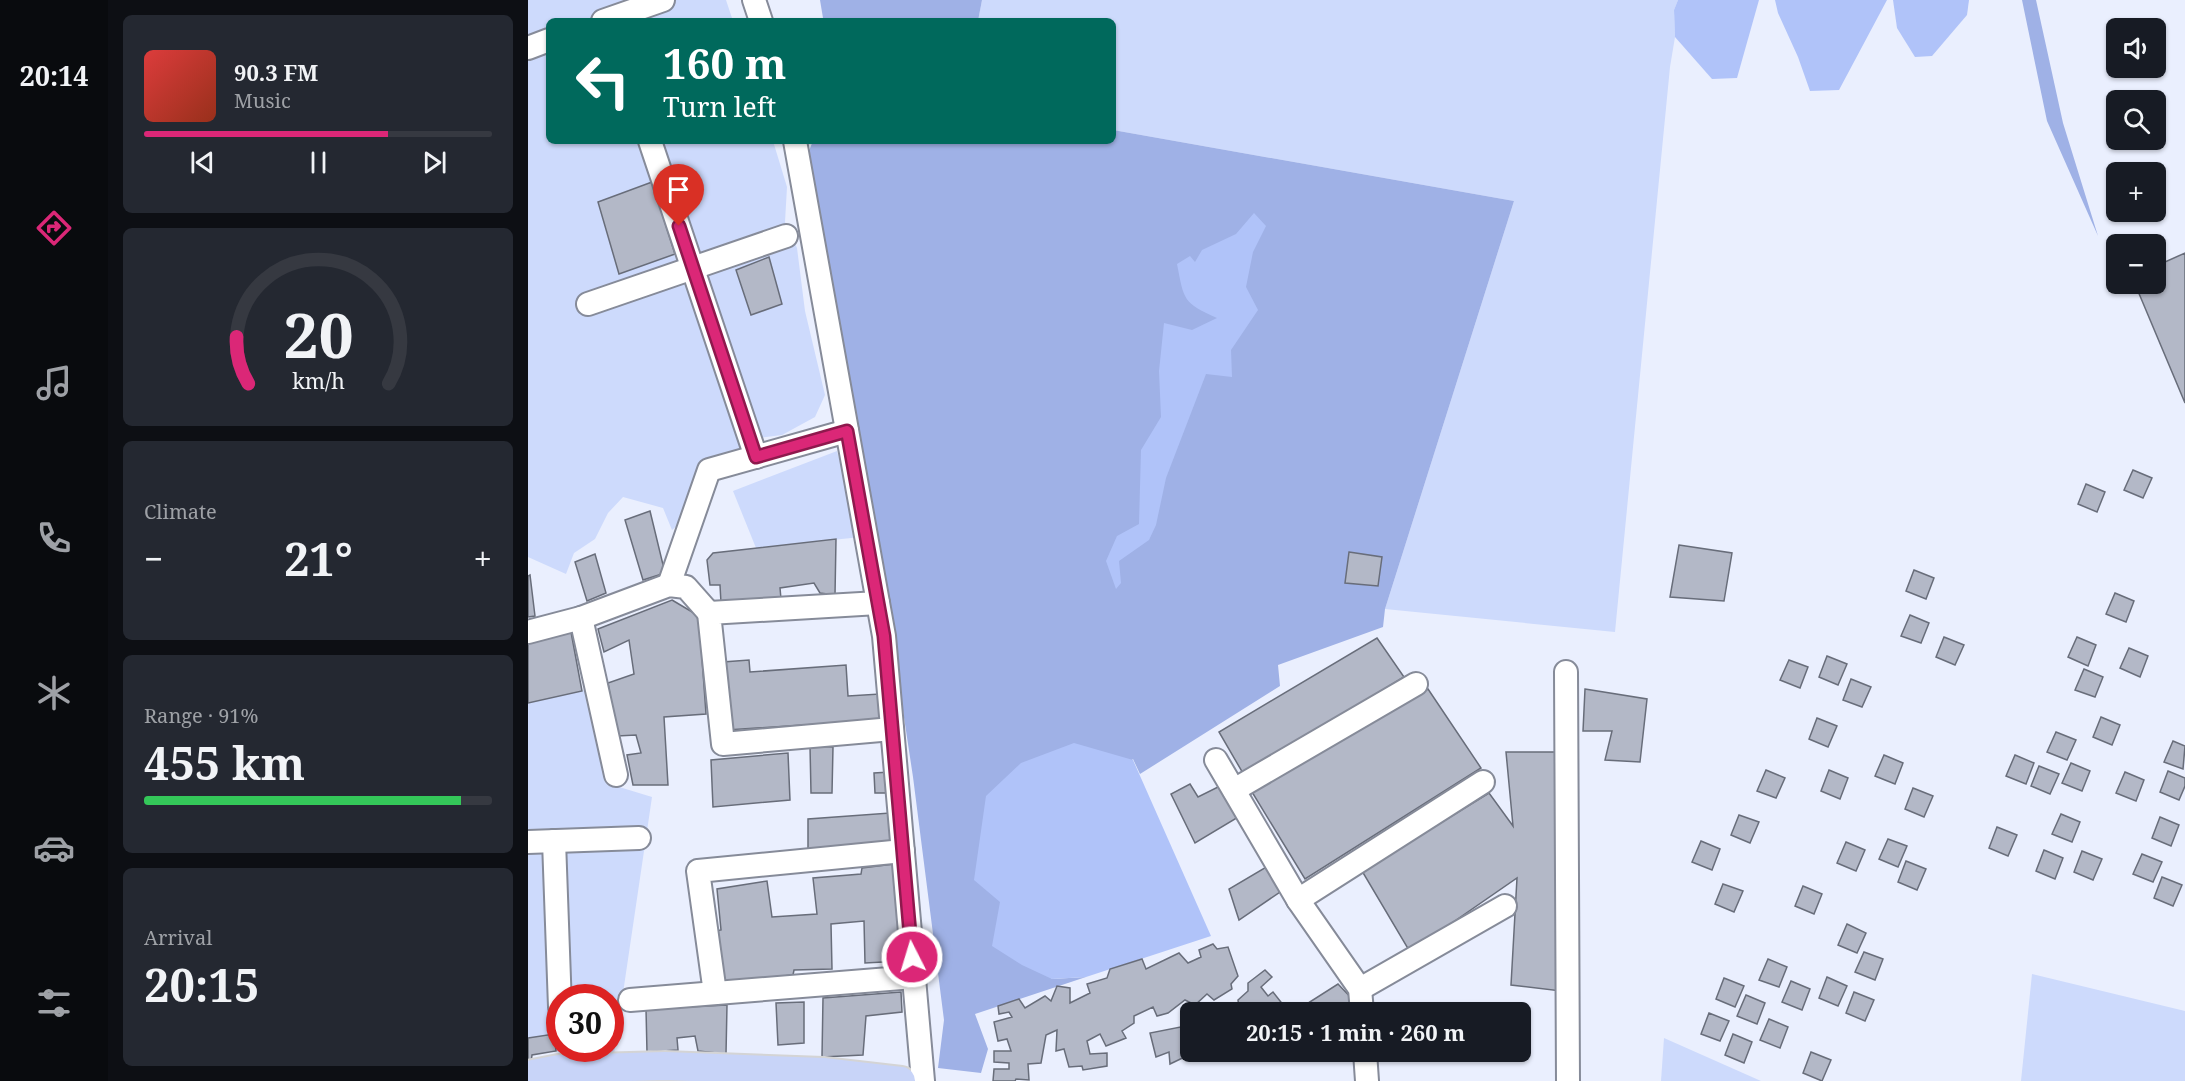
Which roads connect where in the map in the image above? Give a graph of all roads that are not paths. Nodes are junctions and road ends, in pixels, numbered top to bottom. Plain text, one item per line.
1 (663, 0) edge
2 (754, 0) edge
3 (607, 15) edge
4 (760, 18) edge
5 (546, 41) edge
6 (528, 48) edge
7 (651, 144) edge
8 (796, 144) edge
9 (786, 236) dead end
10 (693, 268) junction
11 (588, 304) dead end
12 (847, 431) junction
13 (756, 457) junction
14 (669, 585) junction
15 (878, 603) junction
16 (709, 613) junction
17 (580, 618) junction
18 (528, 632) edge
19 (1566, 672) dead end
20 (1416, 684) dead end
21 (892, 729) junction
22 (1216, 760) dead end
23 (616, 775) dead end
24 (1484, 782) dead end
25 (1234, 790) junction
26 (639, 838) dead end
27 (554, 841) junction
28 (528, 842) edge
29 (903, 851) junction
30 (1298, 900) junction
31 (1505, 906) dead end
32 (914, 977) junction
33 (559, 984) edge
34 (1360, 989) junction
35 (715, 993) junction
36 (630, 1000) dead end
37 (1361, 1002) edge
38 (1366, 1062) edge
39 (528, 1075) edge
40 (901, 1081) edge
41 (923, 1081) edge
42 (1367, 1081) edge
43 (1568, 1081) edge

1 - 3 street
2 - 4 street
5 - 6 street
7 - 10 street
8 - 12 street
9 - 10 street
10 - 11 street
10 - 13 street
12 - 13 street
12 - 15 street
13 - 14 street
14 - 16 street
14 - 17 street
15 - 16 street
15 - 21 street
16 - 21 street
17 - 18 street
17 - 23 street
19 - 43 street
20 - 25 street
21 - 29 street
22 - 25 street
24 - 30 street
25 - 30 street
26 - 27 street
27 - 28 street
27 - 33 street
29 - 32 street
29 - 35 street
30 - 34 street
31 - 34 street
32 - 35 street
32 - 41 street
34 - 37 street
35 - 36 street
38 - 42 street
39 - 40 main road

